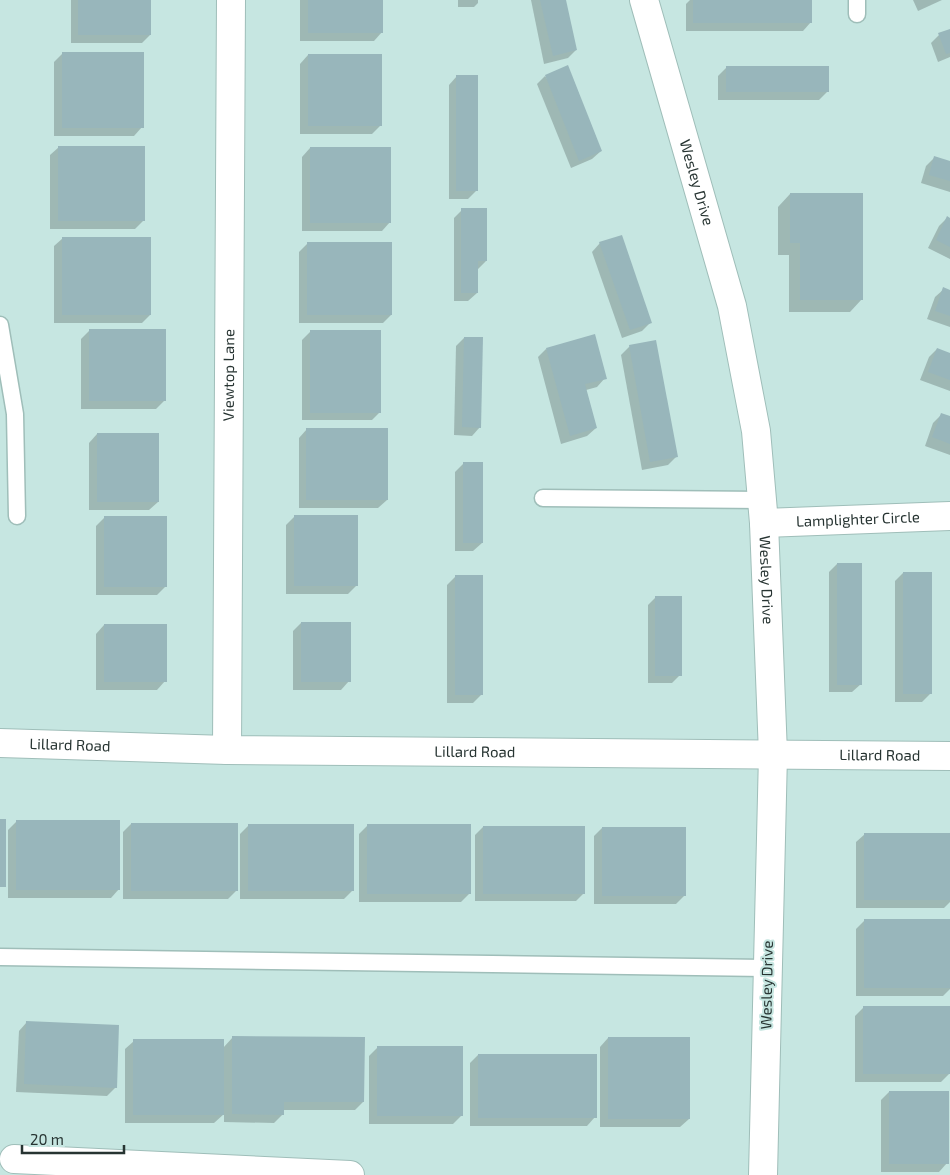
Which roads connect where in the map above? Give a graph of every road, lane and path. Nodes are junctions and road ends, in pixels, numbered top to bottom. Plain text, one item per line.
1 (231, 0) edge
2 (644, 0) edge
3 (0, 325) edge
4 (543, 498) dead end
5 (763, 511) junction
6 (17, 516) dead end
7 (950, 516) edge
8 (0, 743) edge
9 (227, 750) junction
10 (773, 754) junction
11 (950, 756) edge
12 (0, 957) edge
13 (768, 968) junction
14 (14, 1159) dead end
15 (350, 1175) edge
16 (763, 1175) edge

1 - 9 street, Viewtop Lane
2 - 5 street, Wesley Drive
3 - 6 lane
4 - 5 lane
5 - 7 street, Lamplighter Circle
5 - 10 street, Wesley Drive
8 - 9 street, Lillard Road
9 - 10 street, Lillard Road
10 - 11 street, Lillard Road
10 - 13 street, Wesley Drive
12 - 13 lane
13 - 16 street, Wesley Drive
14 - 15 street

